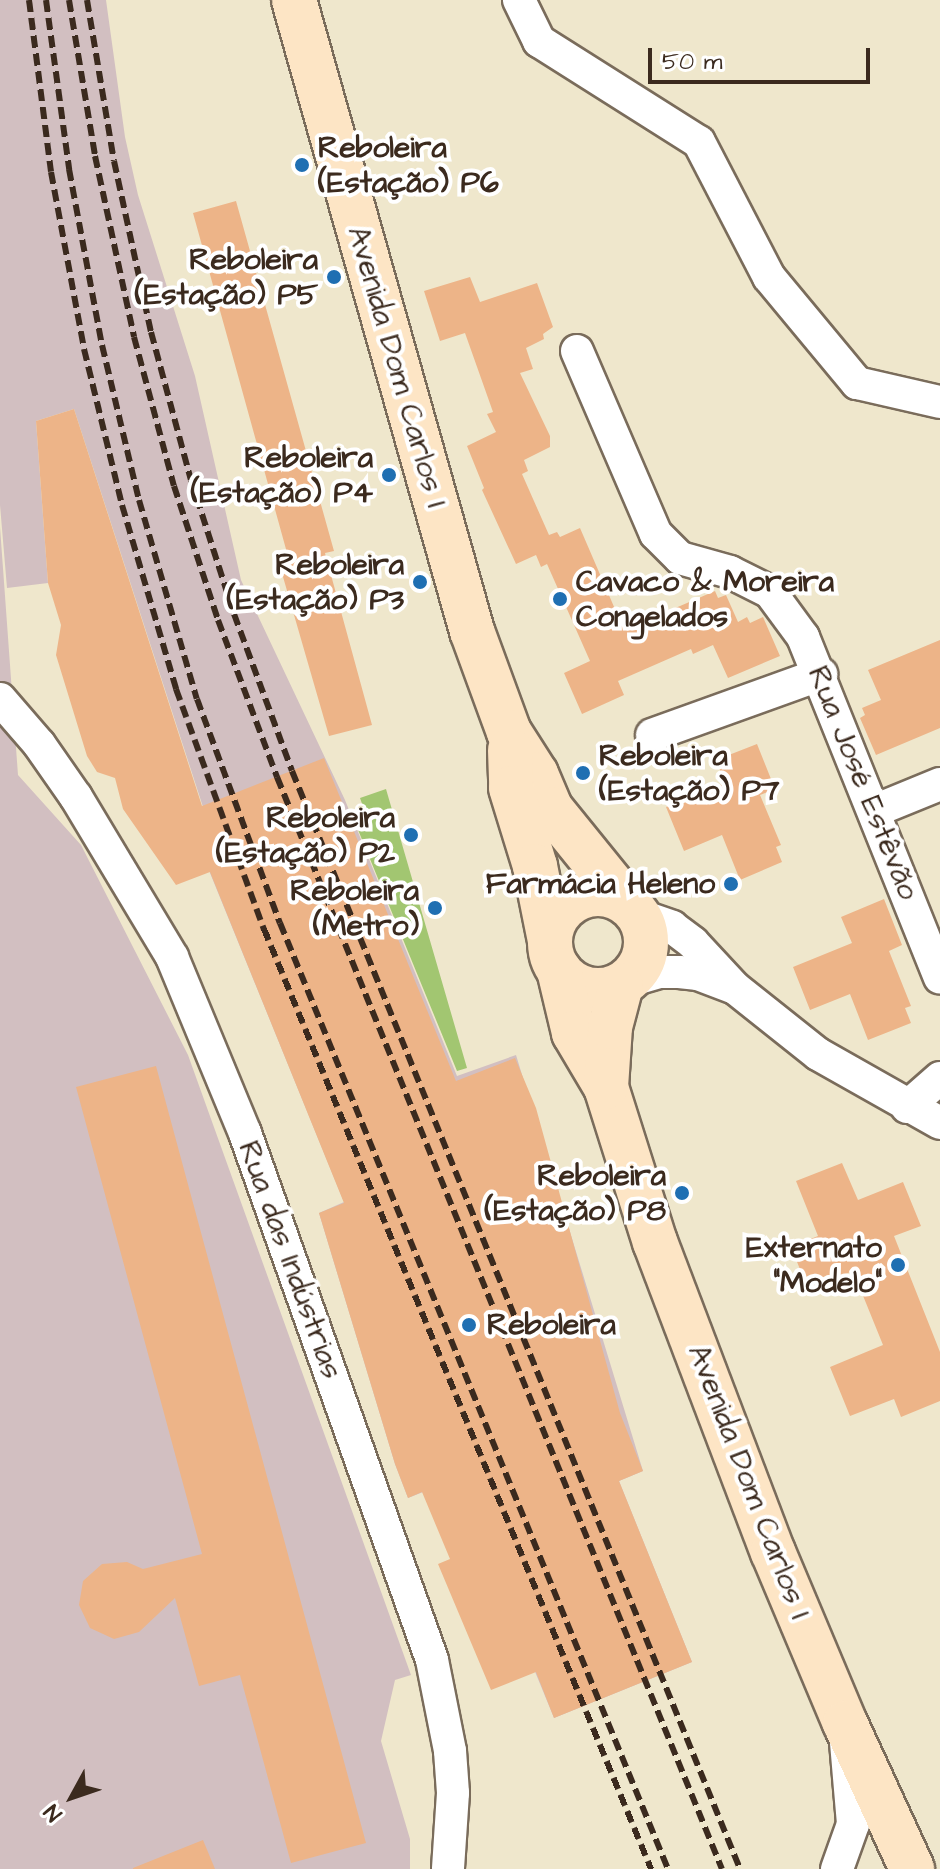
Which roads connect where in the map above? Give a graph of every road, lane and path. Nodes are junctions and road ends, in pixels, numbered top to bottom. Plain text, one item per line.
1 (294, 0) edge
2 (519, 0) edge
3 (577, 351) dead end
4 (940, 402) edge
5 (821, 674) junction
6 (0, 699) edge
7 (509, 732) junction
8 (652, 735) dead end
9 (940, 784) edge
10 (874, 811) junction
11 (633, 910) junction
12 (554, 955) junction
13 (940, 977) edge
14 (624, 983) junction
15 (735, 988) junction
16 (940, 1078) edge
17 (606, 1087) junction
18 (907, 1107) junction
19 (940, 1123) edge
20 (845, 1723) junction
21 (448, 1869) edge
22 (837, 1869) edge
23 (912, 1869) edge

1 - 7 street, Avenida Dom Carlos I
2 - 4 street
3 - 5 street, Rua José Estêvão
5 - 8 street
5 - 10 street, Rua José Estêvão
6 - 21 street, Rua das Indústrias
7 - 11 street, Avenida Dom Carlos I
7 - 12 street, Avenida Dom Carlos I
9 - 10 street
10 - 13 street, Rua José Estêvão
11 - 12 street
11 - 14 street
11 - 15 street
12 - 14 street
12 - 17 street, Avenida Dom Carlos I
14 - 15 street
14 - 17 street, Avenida Dom Carlos I
15 - 18 street
16 - 18 street
17 - 20 street, Avenida Dom Carlos I
18 - 19 street
20 - 22 street
20 - 23 street, Avenida Dom Carlos I

